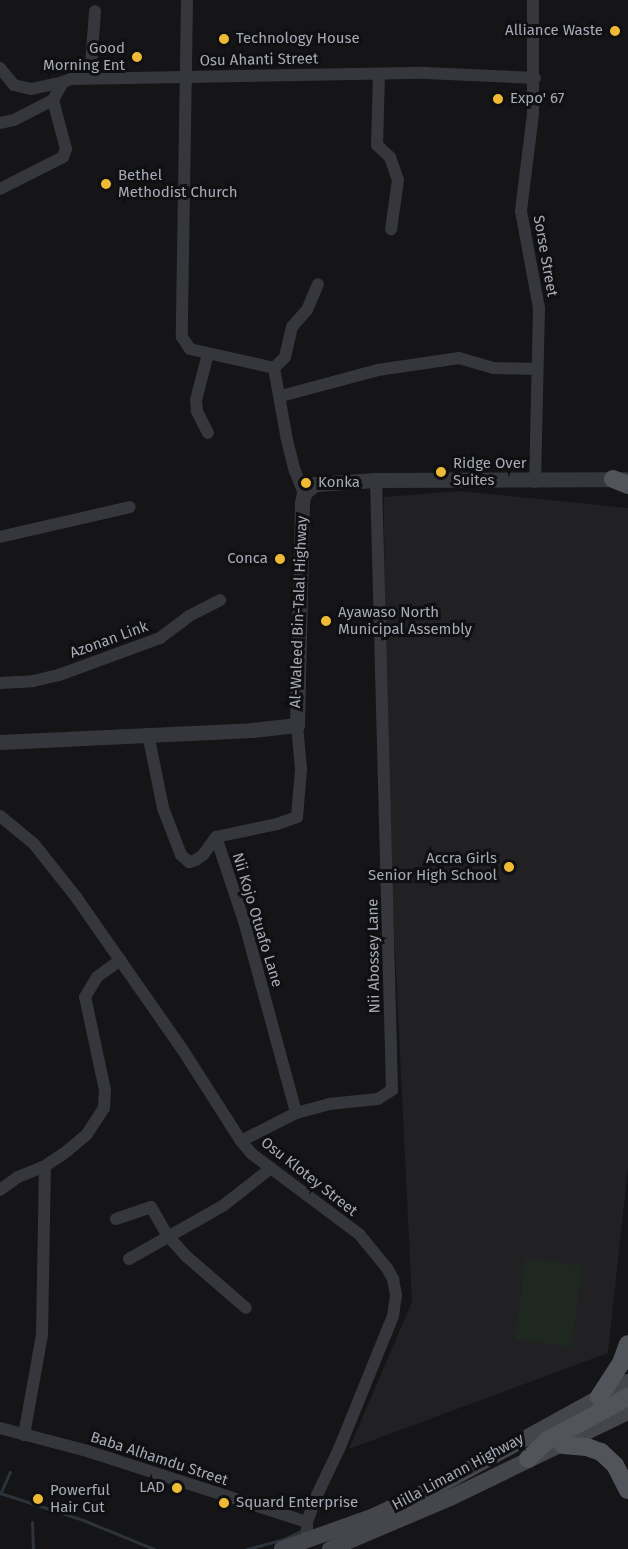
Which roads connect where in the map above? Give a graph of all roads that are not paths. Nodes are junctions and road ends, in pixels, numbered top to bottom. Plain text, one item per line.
1 (187, 0) edge
2 (533, 0) edge
3 (96, 11) dead end
4 (0, 68) edge
5 (380, 74) junction
6 (188, 76) junction
7 (90, 78) junction
8 (535, 78) junction
9 (63, 82) junction
10 (53, 100) junction
11 (0, 123) edge
12 (0, 189) edge
13 (391, 230) dead end
14 (318, 284) dead end
15 (208, 354) junction
16 (274, 368) junction
17 (537, 369) junction
18 (281, 396) junction
19 (208, 433) dead end
20 (624, 479) edge
21 (376, 480) junction
22 (535, 482) junction
23 (304, 493) junction
24 (130, 507) dead end
25 (0, 537) edge
26 (220, 600) dead end
27 (0, 683) edge
28 (297, 725) junction
29 (148, 734) junction
30 (0, 742) edge
31 (0, 816) edge
32 (216, 837) junction
33 (120, 960) junction
34 (296, 1113) junction
35 (241, 1141) junction
36 (45, 1166) junction
37 (271, 1168) junction
38 (0, 1190) edge
39 (116, 1220) dead end
40 (168, 1236) junction
41 (129, 1259) dead end
42 (246, 1308) dead end
43 (628, 1344) edge
44 (628, 1382) edge
45 (599, 1397) junction
46 (628, 1397) edge
47 (628, 1412) edge
48 (0, 1428) edge
49 (24, 1435) junction
50 (563, 1445) junction
51 (528, 1459) junction
52 (628, 1490) edge
53 (307, 1522) junction
54 (307, 1541) junction
55 (282, 1549) edge
56 (330, 1549) edge

1 - 6 street
2 - 8 street, Sorse Street
3 - 7 street
4 - 9 street, Osu Ahanti Street
5 - 6 street, Osu Ahanti Street
5 - 8 street, Osu Ahanti Street
5 - 13 street
6 - 7 street, Osu Ahanti Street
6 - 15 street
7 - 9 street, Osu Ahanti Street
8 - 17 street, Sorse Street
9 - 10 street
10 - 11 street
10 - 12 street
14 - 16 street
15 - 16 street
15 - 19 street
16 - 18 street
17 - 18 street
17 - 22 street, Sorse Street
18 - 23 street
20 - 22 street
21 - 22 street
21 - 23 street
21 - 34 street, Nii Abossey Lane
23 - 28 street, Al-Waleed Bin-Talal Highway
24 - 25 street
26 - 27 street, Azonan Link
28 - 29 street, Al-Waleed Bin-Talal Highway
28 - 32 street, Nii Kojo Otuafo Lane
29 - 30 street, Al-Waleed Bin-Talal Highway
29 - 32 street
31 - 33 street, Osu Klotey Street
32 - 34 street, Nii Kojo Otuafo Lane
33 - 35 street, Osu Klotey Street
33 - 36 street
34 - 35 street, Nii Abossey Lane
35 - 37 street, Osu Klotey Street
36 - 38 street
36 - 49 street
37 - 40 street
37 - 53 street, Osu Klotey Street
39 - 40 street
40 - 41 street
40 - 42 street
43 - 45 main road
44 - 45 main road, Hilla Limann Highway
45 - 54 main road, Hilla Limann Highway
46 - 51 main road
47 - 50 main road, Hilla Limann Highway
48 - 49 street, Baba Alhamdu Street
49 - 53 street, Baba Alhamdu Street
50 - 51 main road, Hilla Limann Highway
50 - 52 main road
51 - 56 main road, Hilla Limann Highway
53 - 54 street, Osu Klotey Street
54 - 55 main road, Hilla Limann Highway

